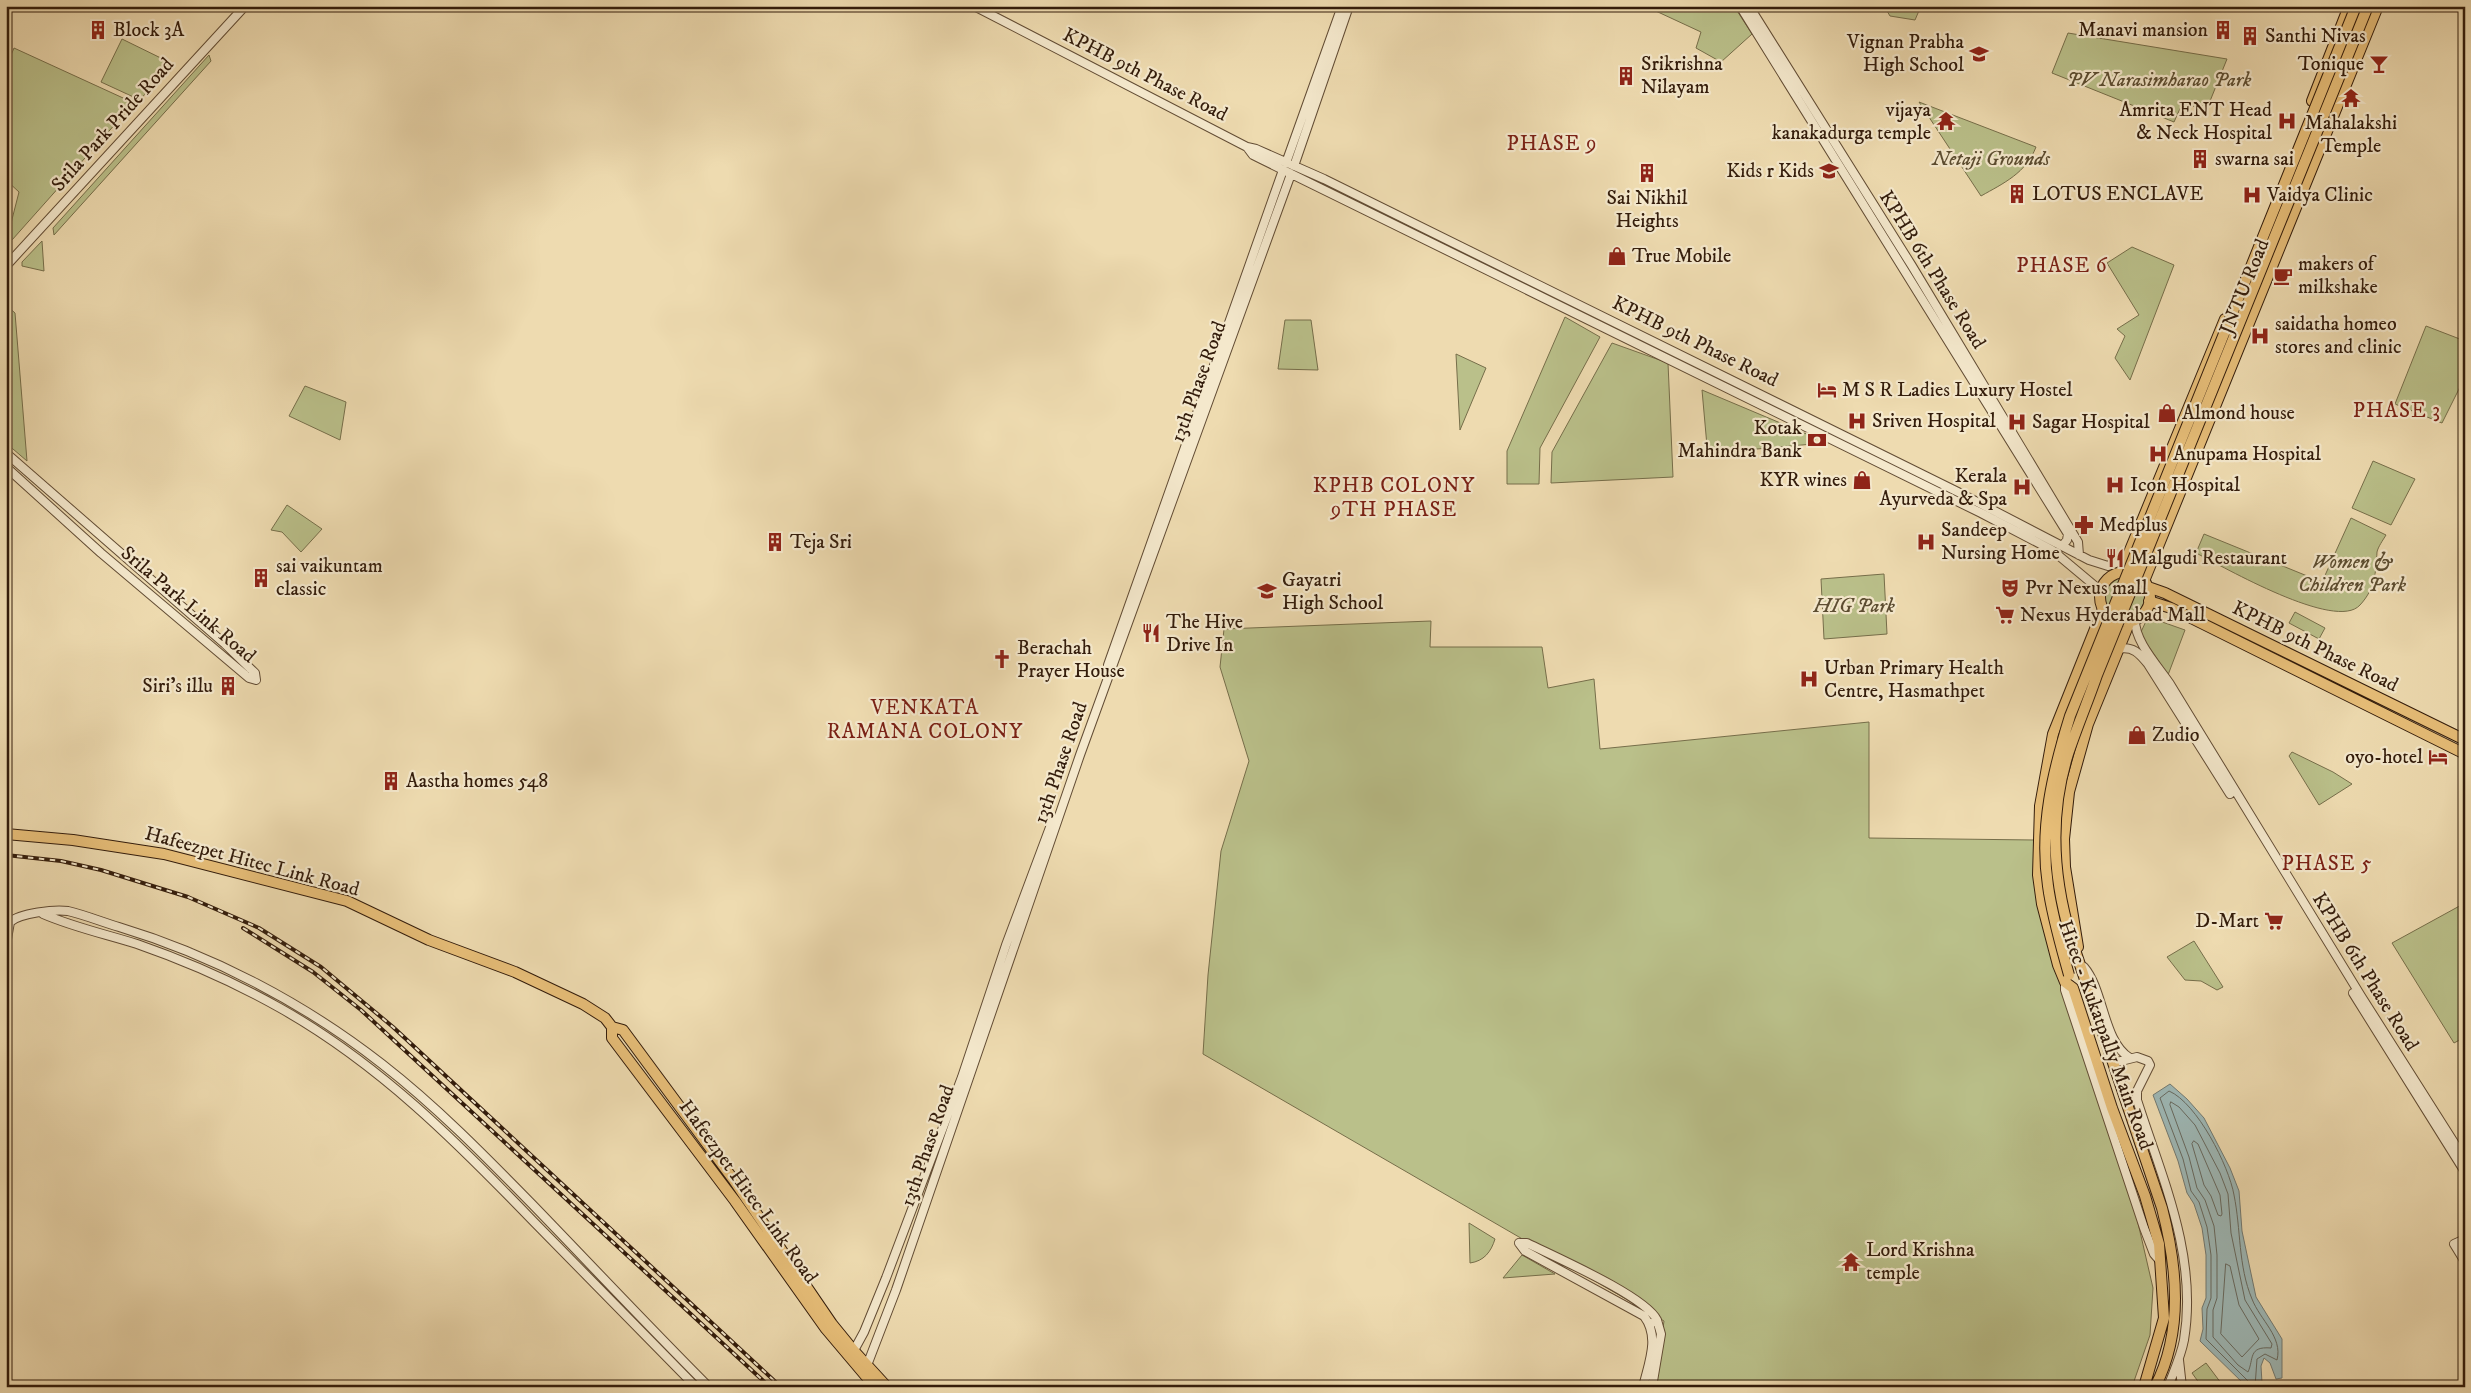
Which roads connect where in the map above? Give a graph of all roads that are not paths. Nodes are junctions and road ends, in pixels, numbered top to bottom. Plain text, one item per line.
1 (245, 6) edge
2 (974, 6) edge
3 (1342, 6) edge
4 (1348, 6) edge
5 (1740, 6) edge
6 (1750, 6) edge
7 (2349, 6) edge
8 (2356, 6) edge
9 (2368, 6) edge
10 (2378, 6) edge
11 (1289, 168) junction
12 (6, 266) edge
13 (2198, 382) junction
14 (2221, 392) junction
15 (6, 453) edge
16 (6, 468) edge
17 (2063, 545) junction
18 (2079, 555) junction
19 (2126, 559) junction
20 (2121, 572) junction
21 (2146, 584) junction
22 (2101, 591) junction
23 (2149, 601) junction
24 (2103, 609) junction
25 (2132, 620) junction
26 (2118, 649) junction
27 (2076, 680) junction
28 (2102, 689) junction
29 (2465, 740) edge
30 (2465, 754) edge
31 (6, 834) edge
32 (1043, 854) junction
33 (40, 914) junction
34 (6, 945) edge
35 (2078, 959) junction
36 (2069, 982) junction
37 (2112, 1058) junction
38 (2130, 1058) junction
39 (2465, 1160) edge
40 (2465, 1172) edge
41 (2465, 1239) edge
42 (2465, 1262) edge
43 (883, 1285) junction
44 (896, 1290) junction
45 (1654, 1322) junction
46 (852, 1355) junction
47 (2179, 1358) junction
48 (865, 1370) junction
49 (696, 1387) edge
50 (708, 1387) edge
51 (874, 1387) edge
52 (887, 1387) edge
53 (1643, 1387) edge
54 (1652, 1387) edge
55 (2144, 1387) edge
56 (2155, 1387) edge
57 (2168, 1387) edge
58 (2182, 1387) edge

1 - 12 street, Srila Park Pride Road
2 - 11 street, KPHB 9th Phase Road
3 - 11 street
4 - 11 street
5 - 17 street, KPHB 6th Phase Road
6 - 18 street, KPHB 6th Phase Road
7 - 13 main road, JNTU Road
8 - 36 main road, bridge
9 - 35 main road, bridge
10 - 14 main road, JNTU Road
11 - 17 street, KPHB 9th Phase Road
11 - 22 street, KPHB 9th Phase Road
11 - 32 street, 13th Phase Road
13 - 14 main road
13 - 19 main road, JNTU Road
14 - 21 main road, JNTU Road
15 - 16 street, Srila Park Link Road
17 - 18 street, KPHB 9th Phase Road
18 - 19 street, KPHB 9th Phase Road
19 - 20 main road, JNTU Road
20 - 21 main road
20 - 22 main road
21 - 23 main road
21 - 29 main road, KPHB 9th Phase Road
22 - 24 main road
23 - 25 main road
23 - 30 main road
24 - 25 main road
24 - 27 main road, Hitec - Kukatpally Main Road
25 - 26 main road, Hitec - Kukatpally Main Road
25 - 39 street, KPHB 6th Phase Road
26 - 28 main road, Hitec - Kukatpally Main Road
26 - 40 street, KPHB 6th Phase Road
27 - 28 main road
27 - 36 main road, Hitec - Kukatpally Main Road
28 - 35 main road, Hitec - Kukatpally Main Road
31 - 46 main road, Hafeezpet Hitec Link Road
32 - 43 street, 13th Phase Road
32 - 44 street, 13th Phase Road
33 - 34 street
33 - 49 street
33 - 50 street
35 - 37 main road, Hitec - Kukatpally Main Road
35 - 38 street
36 - 55 main road, Hitec - Kukatpally Main Road
37 - 38 street
37 - 56 main road, Hitec - Kukatpally Main Road
38 - 47 street
41 - 42 street
43 - 44 street
43 - 46 street, 13th Phase Road
44 - 48 street, 13th Phase Road
45 - 45 street
45 - 53 street
45 - 54 street
46 - 48 main road, Hafeezpet Hitec Link Road
47 - 57 street
47 - 58 street
48 - 51 main road
48 - 52 main road

